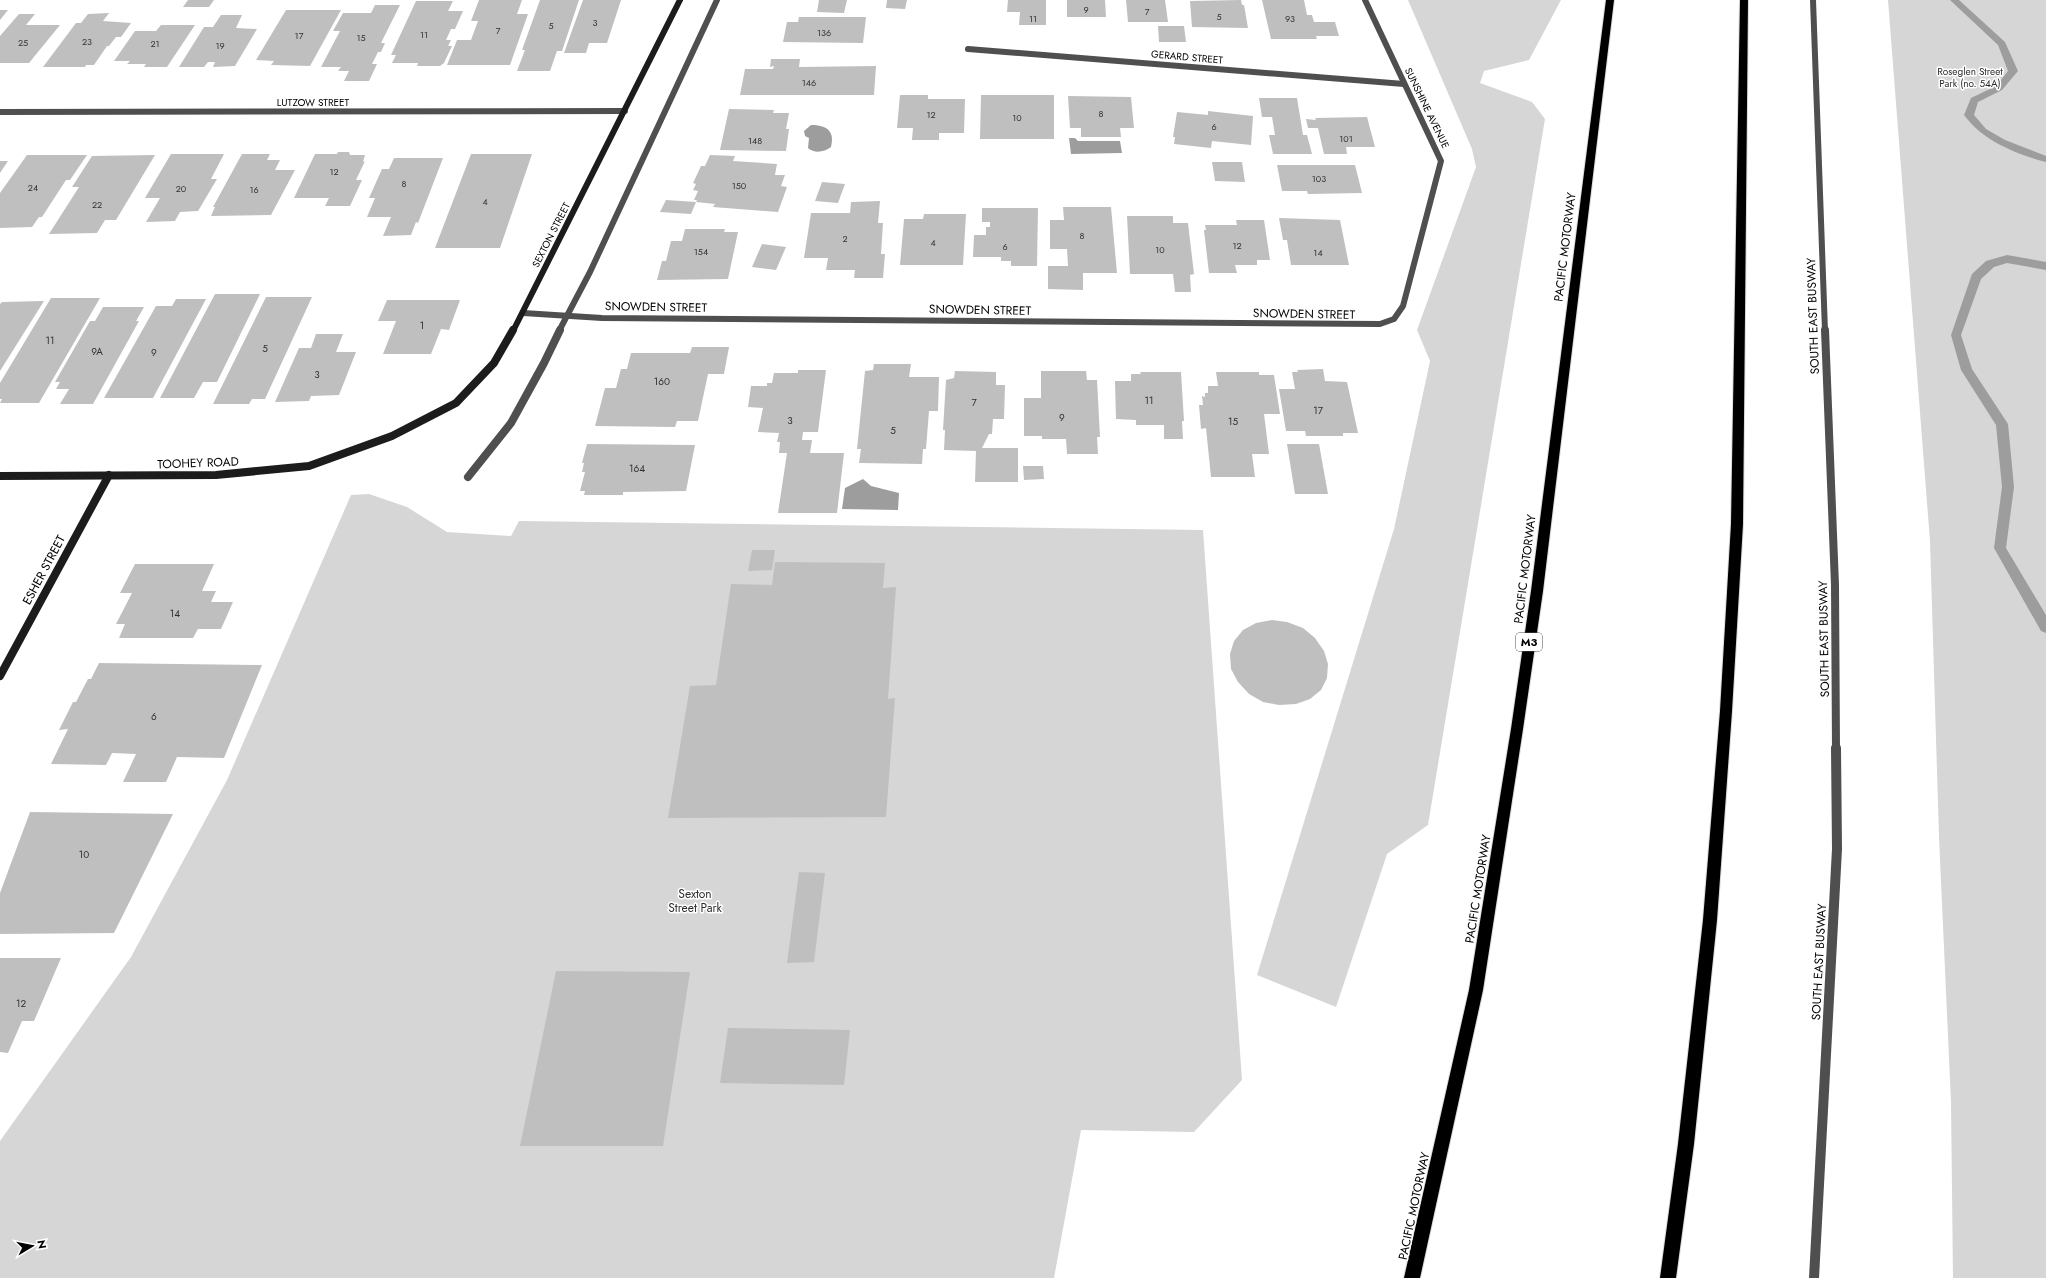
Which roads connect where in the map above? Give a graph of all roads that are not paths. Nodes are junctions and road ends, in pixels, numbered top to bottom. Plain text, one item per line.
1 (680, 0) edge
2 (716, 0) edge
3 (1365, 0) edge
4 (1610, 0) edge
5 (1744, 0) edge
6 (1813, 0) edge
7 (968, 49) dead end
8 (1404, 84) junction
9 (625, 111) junction
10 (0, 112) edge
11 (523, 313) junction
12 (566, 316) junction
13 (1394, 319) joint
14 (392, 436) joint
15 (109, 475) junction
16 (0, 476) edge
17 (468, 477) dead end
18 (0, 676) edge
19 (1412, 1278) edge
20 (1668, 1278) edge
21 (1814, 1278) edge

1 - 9 main road, SEXTON STREET
2 - 12 street
3 - 8 street, SUNSHINE AVENUE
4 - 19 highway, PACIFIC MOTORWAY / M3
5 - 20 highway
6 - 21 street, SOUTH EAST BUSWAY
7 - 8 street, GERARD STREET
8 - 13 street, SUNSHINE AVENUE
9 - 10 street, LUTZOW STREET
9 - 11 main road, SEXTON STREET
11 - 12 street, SNOWDEN STREET
11 - 14 main road, SEXTON STREET
12 - 13 street, SNOWDEN STREET
12 - 17 street
14 - 15 main road, TOOHEY ROAD
15 - 16 main road, TOOHEY ROAD
15 - 18 main road, ESHER STREET

